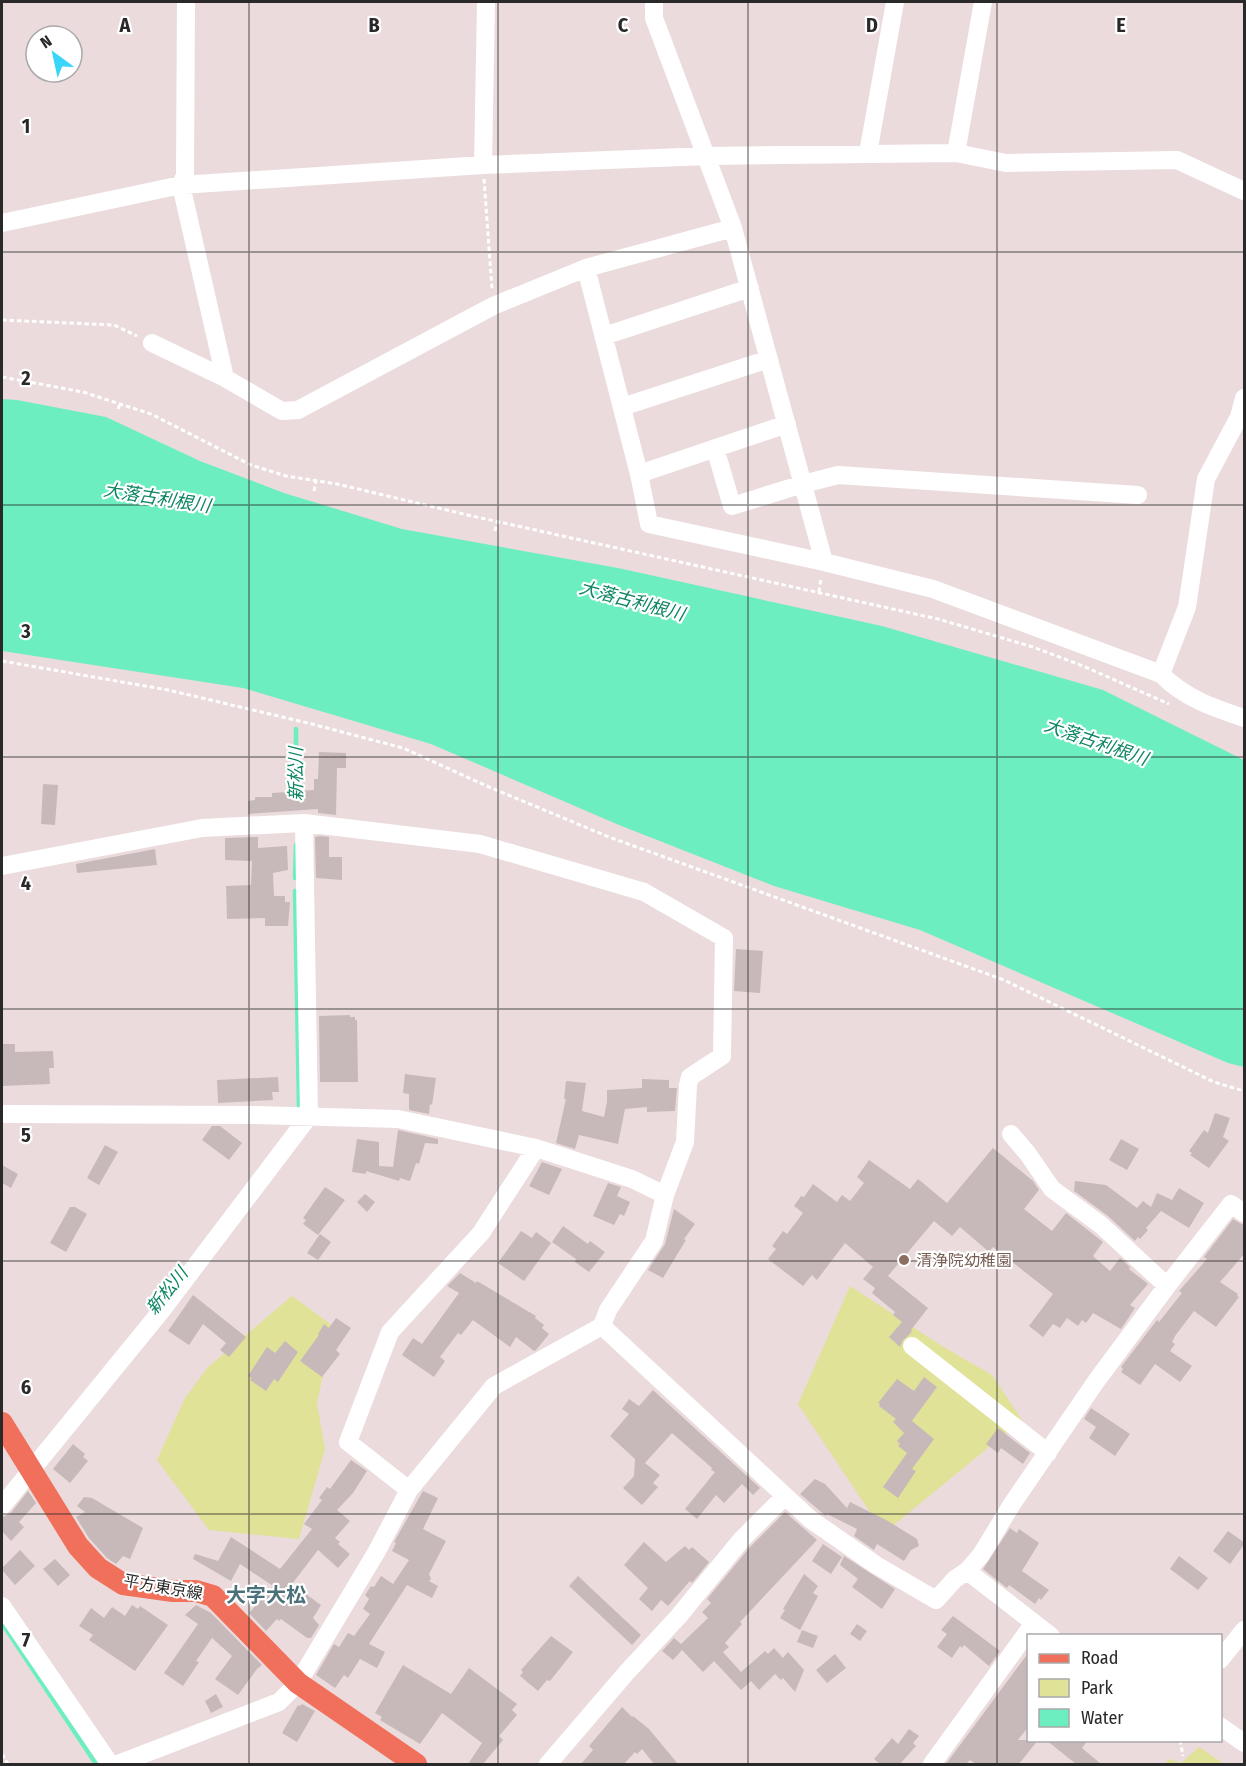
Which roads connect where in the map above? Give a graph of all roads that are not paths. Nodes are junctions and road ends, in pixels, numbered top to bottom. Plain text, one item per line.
1 (186, 2) edge
2 (486, 2) edge
3 (654, 2) edge
4 (895, 2) edge
5 (984, 2) edge
6 (868, 153) junction
7 (956, 153) junction
8 (707, 156) junction
9 (483, 165) junction
10 (182, 185) junction
11 (1245, 191) edge
12 (2, 223) edge
13 (733, 228) junction
14 (586, 268) junction
15 (750, 288) junction
16 (603, 336) junction
17 (152, 343) road end
18 (769, 359) junction
19 (225, 378) junction
20 (1245, 398) edge
21 (622, 407) junction
22 (787, 424) junction
23 (715, 448) junction
24 (639, 474) junction
25 (803, 483) junction
26 (1138, 495) dead end
27 (824, 562) junction
28 (1161, 674) junction
29 (1245, 718) edge
30 (304, 823) junction
31 (2, 866) edge
32 (2, 1114) edge
33 (309, 1116) junction
34 (1011, 1134) dead end
35 (536, 1148) junction
36 (665, 1195) junction
37 (1245, 1213) edge
38 (1167, 1286) junction
39 (603, 1326) junction
40 (912, 1346) dead end
41 (2, 1423) edge
42 (1048, 1453) junction
43 (30, 1469) junction
44 (409, 1490) junction
45 (784, 1497) junction
46 (2, 1506) edge
47 (967, 1571) junction
48 (2, 1606) edge
49 (1034, 1623) junction
50 (1245, 1630) edge
51 (1050, 1634) edge
52 (1222, 1659) edge
53 (298, 1683) junction
54 (1222, 1727) edge
55 (1245, 1743) edge
56 (110, 1764) edge
57 (118, 1764) edge
58 (416, 1764) edge
59 (548, 1764) edge
60 (932, 1764) edge

1 - 10 street
2 - 9 street
3 - 8 street
4 - 6 street
5 - 7 street
6 - 7 street
6 - 8 street
7 - 11 street
8 - 9 street
8 - 13 street
9 - 10 street
10 - 12 street
10 - 19 street
13 - 14 street
13 - 15 street
14 - 16 street
14 - 19 street
15 - 16 street
15 - 18 street
16 - 21 street
17 - 19 street
18 - 21 street
18 - 22 street
20 - 28 street
21 - 24 street
22 - 23 street
22 - 25 street
23 - 24 street
23 - 25 street
24 - 27 street
25 - 26 street
25 - 27 street
27 - 28 street
28 - 29 street
30 - 31 street
30 - 33 street
30 - 36 street
32 - 33 street
33 - 35 street
33 - 43 street
34 - 38 street
35 - 36 street
35 - 44 street
36 - 39 street
37 - 38 street
38 - 42 street
39 - 44 street
39 - 45 street
40 - 42 street
41 - 43 main road, 平方東京線
42 - 47 street
43 - 46 street
43 - 53 main road, 平方東京線
44 - 53 street
45 - 47 street
45 - 59 street
47 - 49 street
48 - 56 street
49 - 51 street
49 - 60 street
50 - 52 street
53 - 57 street
53 - 58 main road, 平方東京線
54 - 55 street

